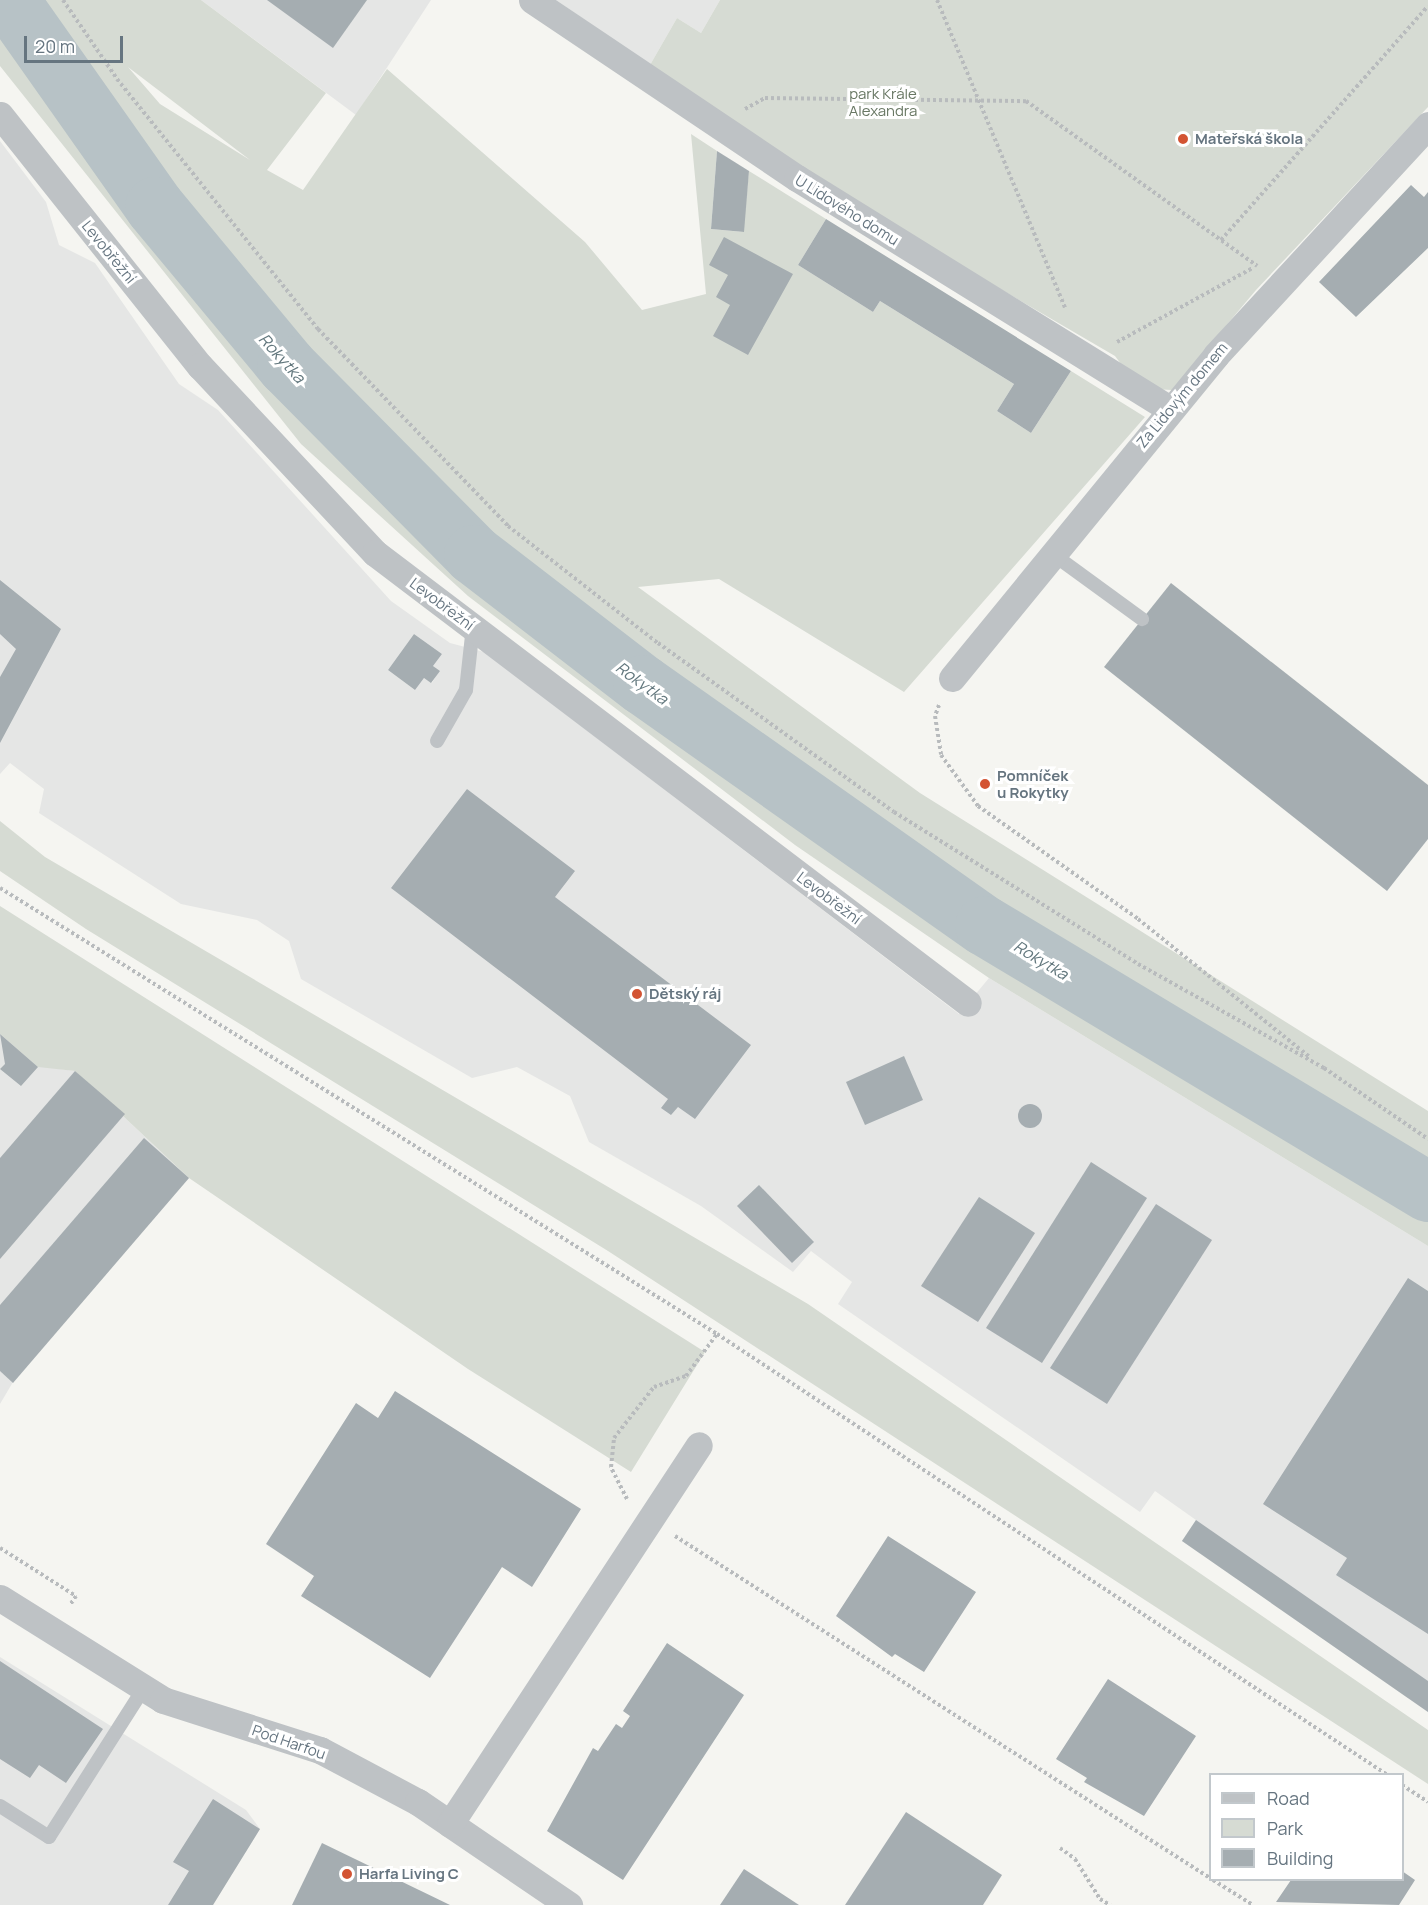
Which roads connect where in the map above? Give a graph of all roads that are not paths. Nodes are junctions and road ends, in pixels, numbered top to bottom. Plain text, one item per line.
1 (532, 0) edge
2 (0, 115) edge
3 (1428, 125) edge
4 (1170, 409) junction
5 (1050, 552) junction
6 (1142, 619) dead end
7 (473, 627) junction
8 (952, 678) road end
9 (437, 741) dead end
10 (968, 1003) dead end
11 (699, 1445) dead end
12 (0, 1598) edge
13 (144, 1688) junction
14 (0, 1806) edge
15 (450, 1824) junction
16 (570, 1905) edge

1 - 4 street, U Lidového domu
2 - 7 street, Levobřežní
3 - 4 street, Za Lidovým domem
4 - 5 street, Za Lidovým domem
5 - 6 lane
5 - 8 street, Za Lidovým domem
7 - 9 lane
7 - 10 street, Levobřežní
11 - 15 street
12 - 13 street, Pod Harfou
13 - 14 lane
13 - 15 street, Pod Harfou
15 - 16 street, Pod Harfou

